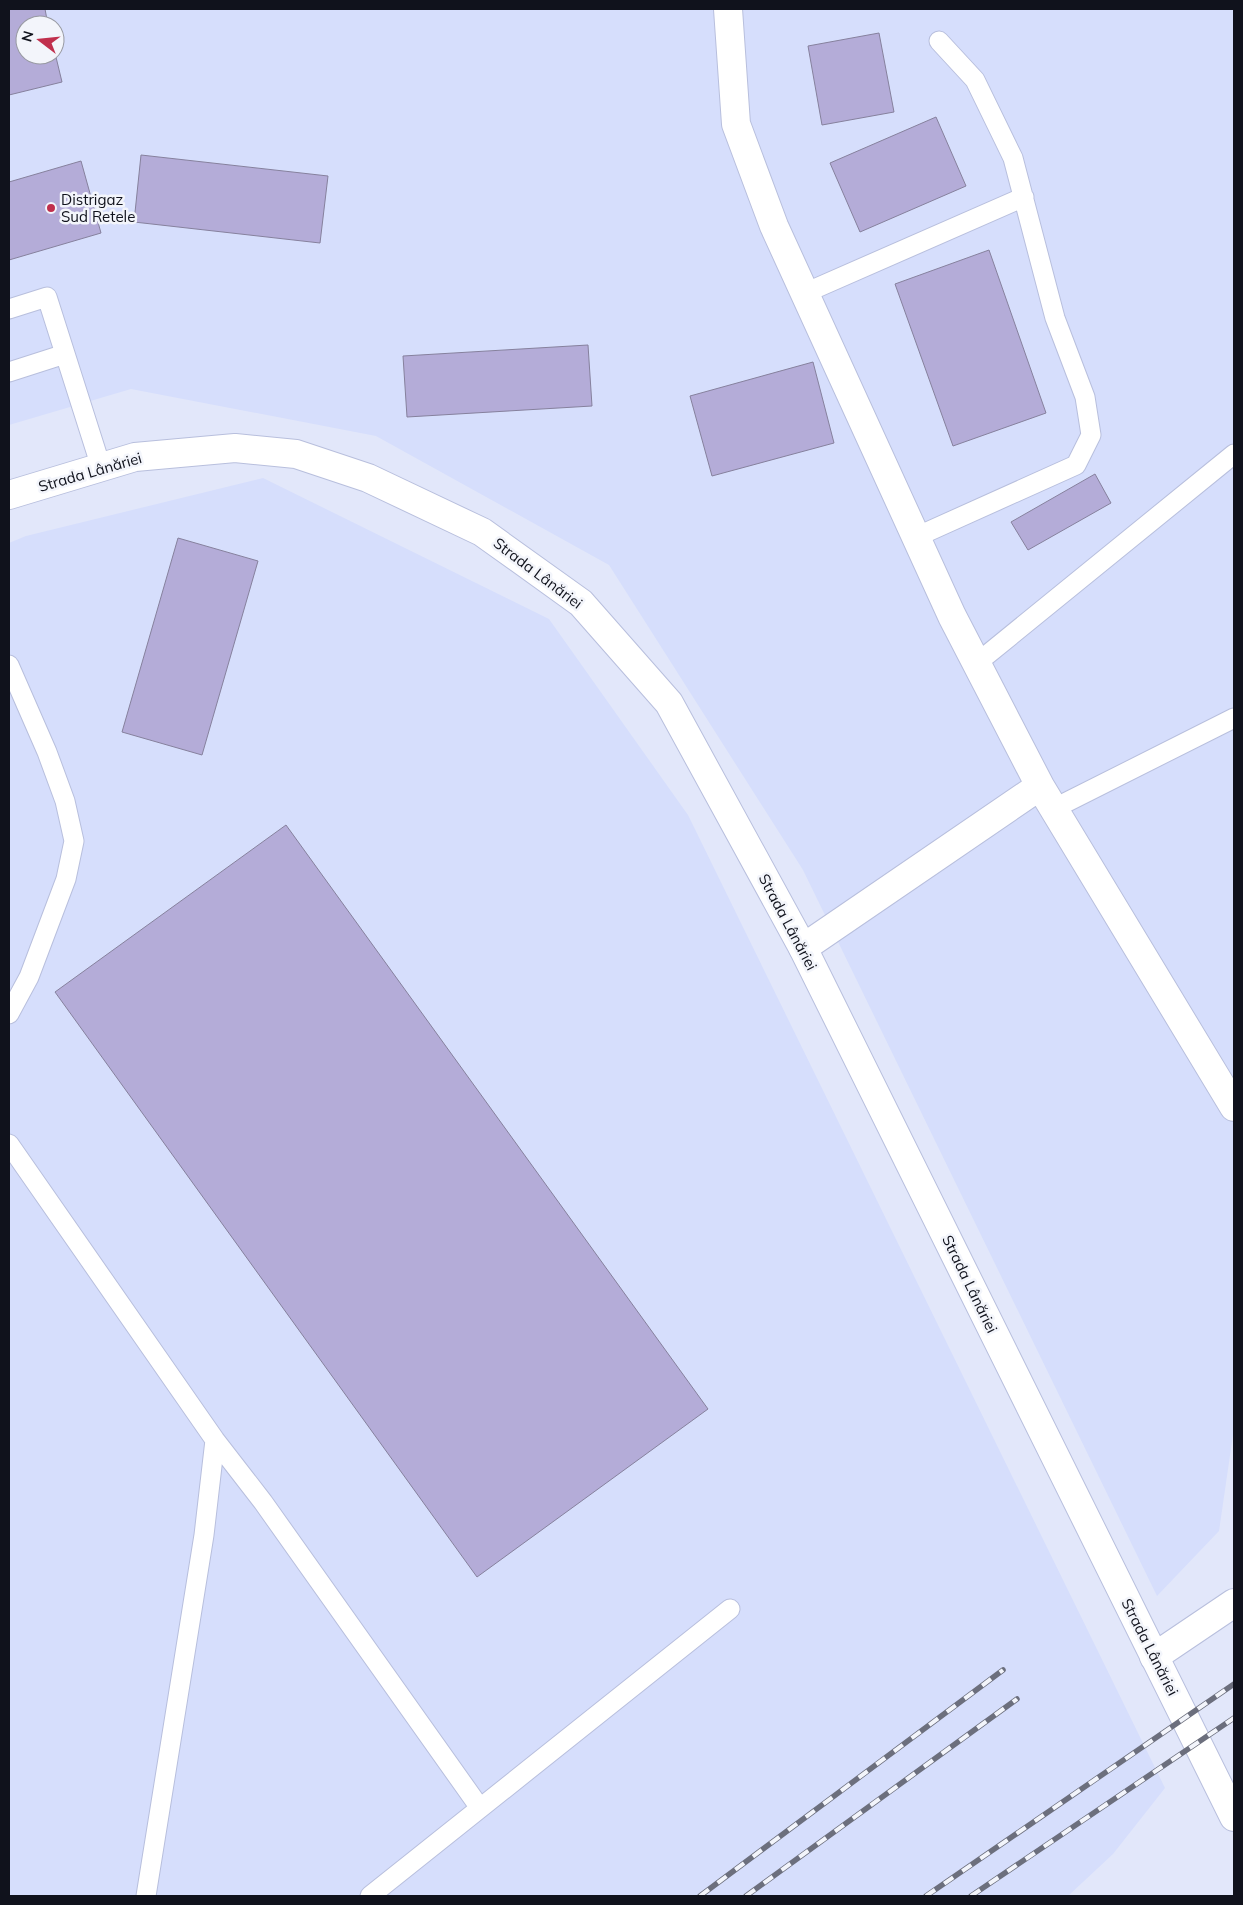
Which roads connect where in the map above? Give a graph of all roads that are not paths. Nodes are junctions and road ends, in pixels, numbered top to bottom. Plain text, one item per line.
1 (728, 9) edge
2 (939, 41) dead end
3 (1024, 197) junction
4 (805, 293) junction
5 (9, 310) edge
6 (65, 354) junction
7 (9, 372) edge
8 (1234, 454) edge
9 (101, 467) junction
10 (9, 495) edge
11 (916, 537) junction
12 (977, 663) junction
13 (9, 666) edge
14 (1234, 718) edge
15 (1046, 797) junction
16 (803, 948) junction
17 (9, 1014) edge
18 (1234, 1107) edge
19 (9, 1144) edge
20 (215, 1440) junction
21 (1234, 1603) edge
22 (730, 1609) dead end
23 (1154, 1657) junction
24 (480, 1808) junction
25 (1234, 1817) edge
26 (146, 1896) edge
27 (370, 1896) edge

1 - 4 street
2 - 3 lane
3 - 4 lane
3 - 11 lane
4 - 11 street
5 - 6 lane
6 - 7 lane
6 - 9 lane
8 - 12 lane
9 - 10 street, Strada Lânăriei
9 - 16 street, Strada Lânăriei
11 - 12 street
12 - 15 street
13 - 17 lane
14 - 15 lane
15 - 16 street
15 - 18 street
16 - 23 street, Strada Lânăriei
19 - 20 lane
20 - 24 lane
20 - 26 lane
21 - 23 street
22 - 24 lane
23 - 25 street, Strada Lânăriei
24 - 27 lane

